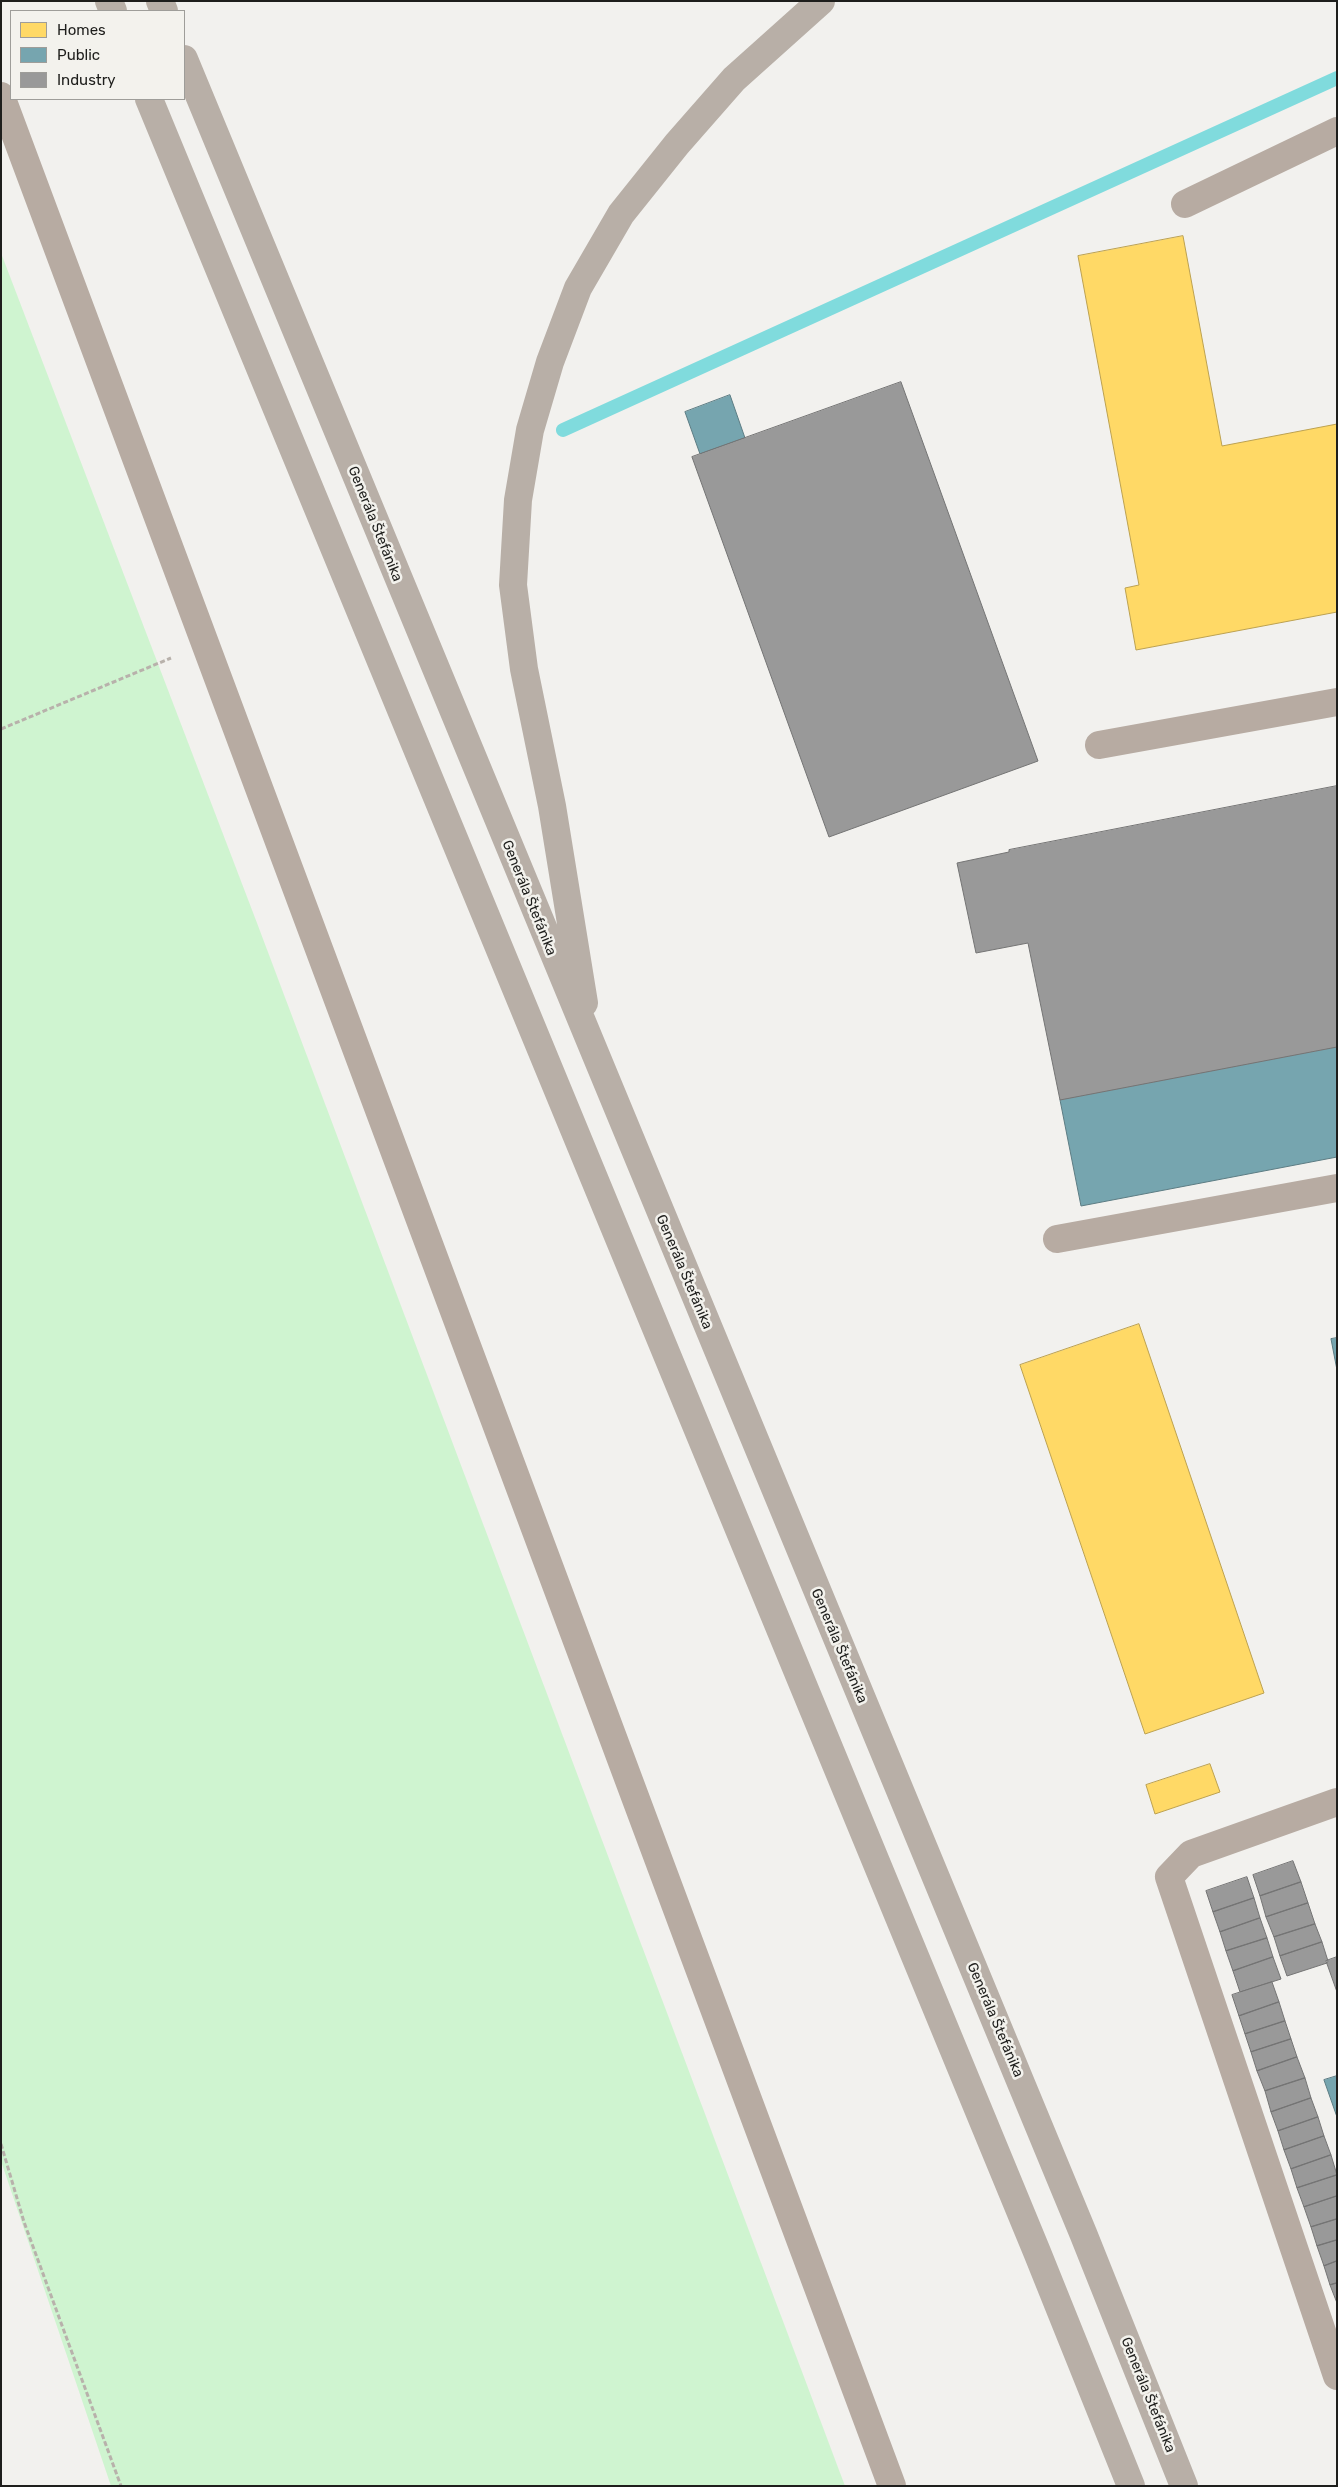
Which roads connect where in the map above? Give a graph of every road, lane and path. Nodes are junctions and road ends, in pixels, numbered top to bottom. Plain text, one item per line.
1 (821, 1) edge
2 (185, 61) edge
3 (1, 96) edge
4 (149, 100) edge
5 (1337, 131) edge
6 (1185, 204) dead end
7 (204, 644) junction
8 (1337, 702) edge
9 (1, 729) edge
10 (1099, 746) dead end
11 (592, 1050) junction
12 (1337, 1188) edge
13 (1057, 1239) dead end
14 (1337, 1802) edge
15 (1, 2144) edge
16 (1337, 2376) edge
17 (121, 2486) edge
18 (892, 2486) edge
19 (1130, 2486) edge
20 (1184, 2486) edge

1 - 11 main road
2 - 11 main road, Generála Štefánika
3 - 7 lane
4 - 19 main road
5 - 6 lane
7 - 9 path
7 - 18 lane
8 - 10 lane
11 - 20 main road, Generála Štefánika
12 - 13 lane
14 - 16 lane
15 - 17 path

